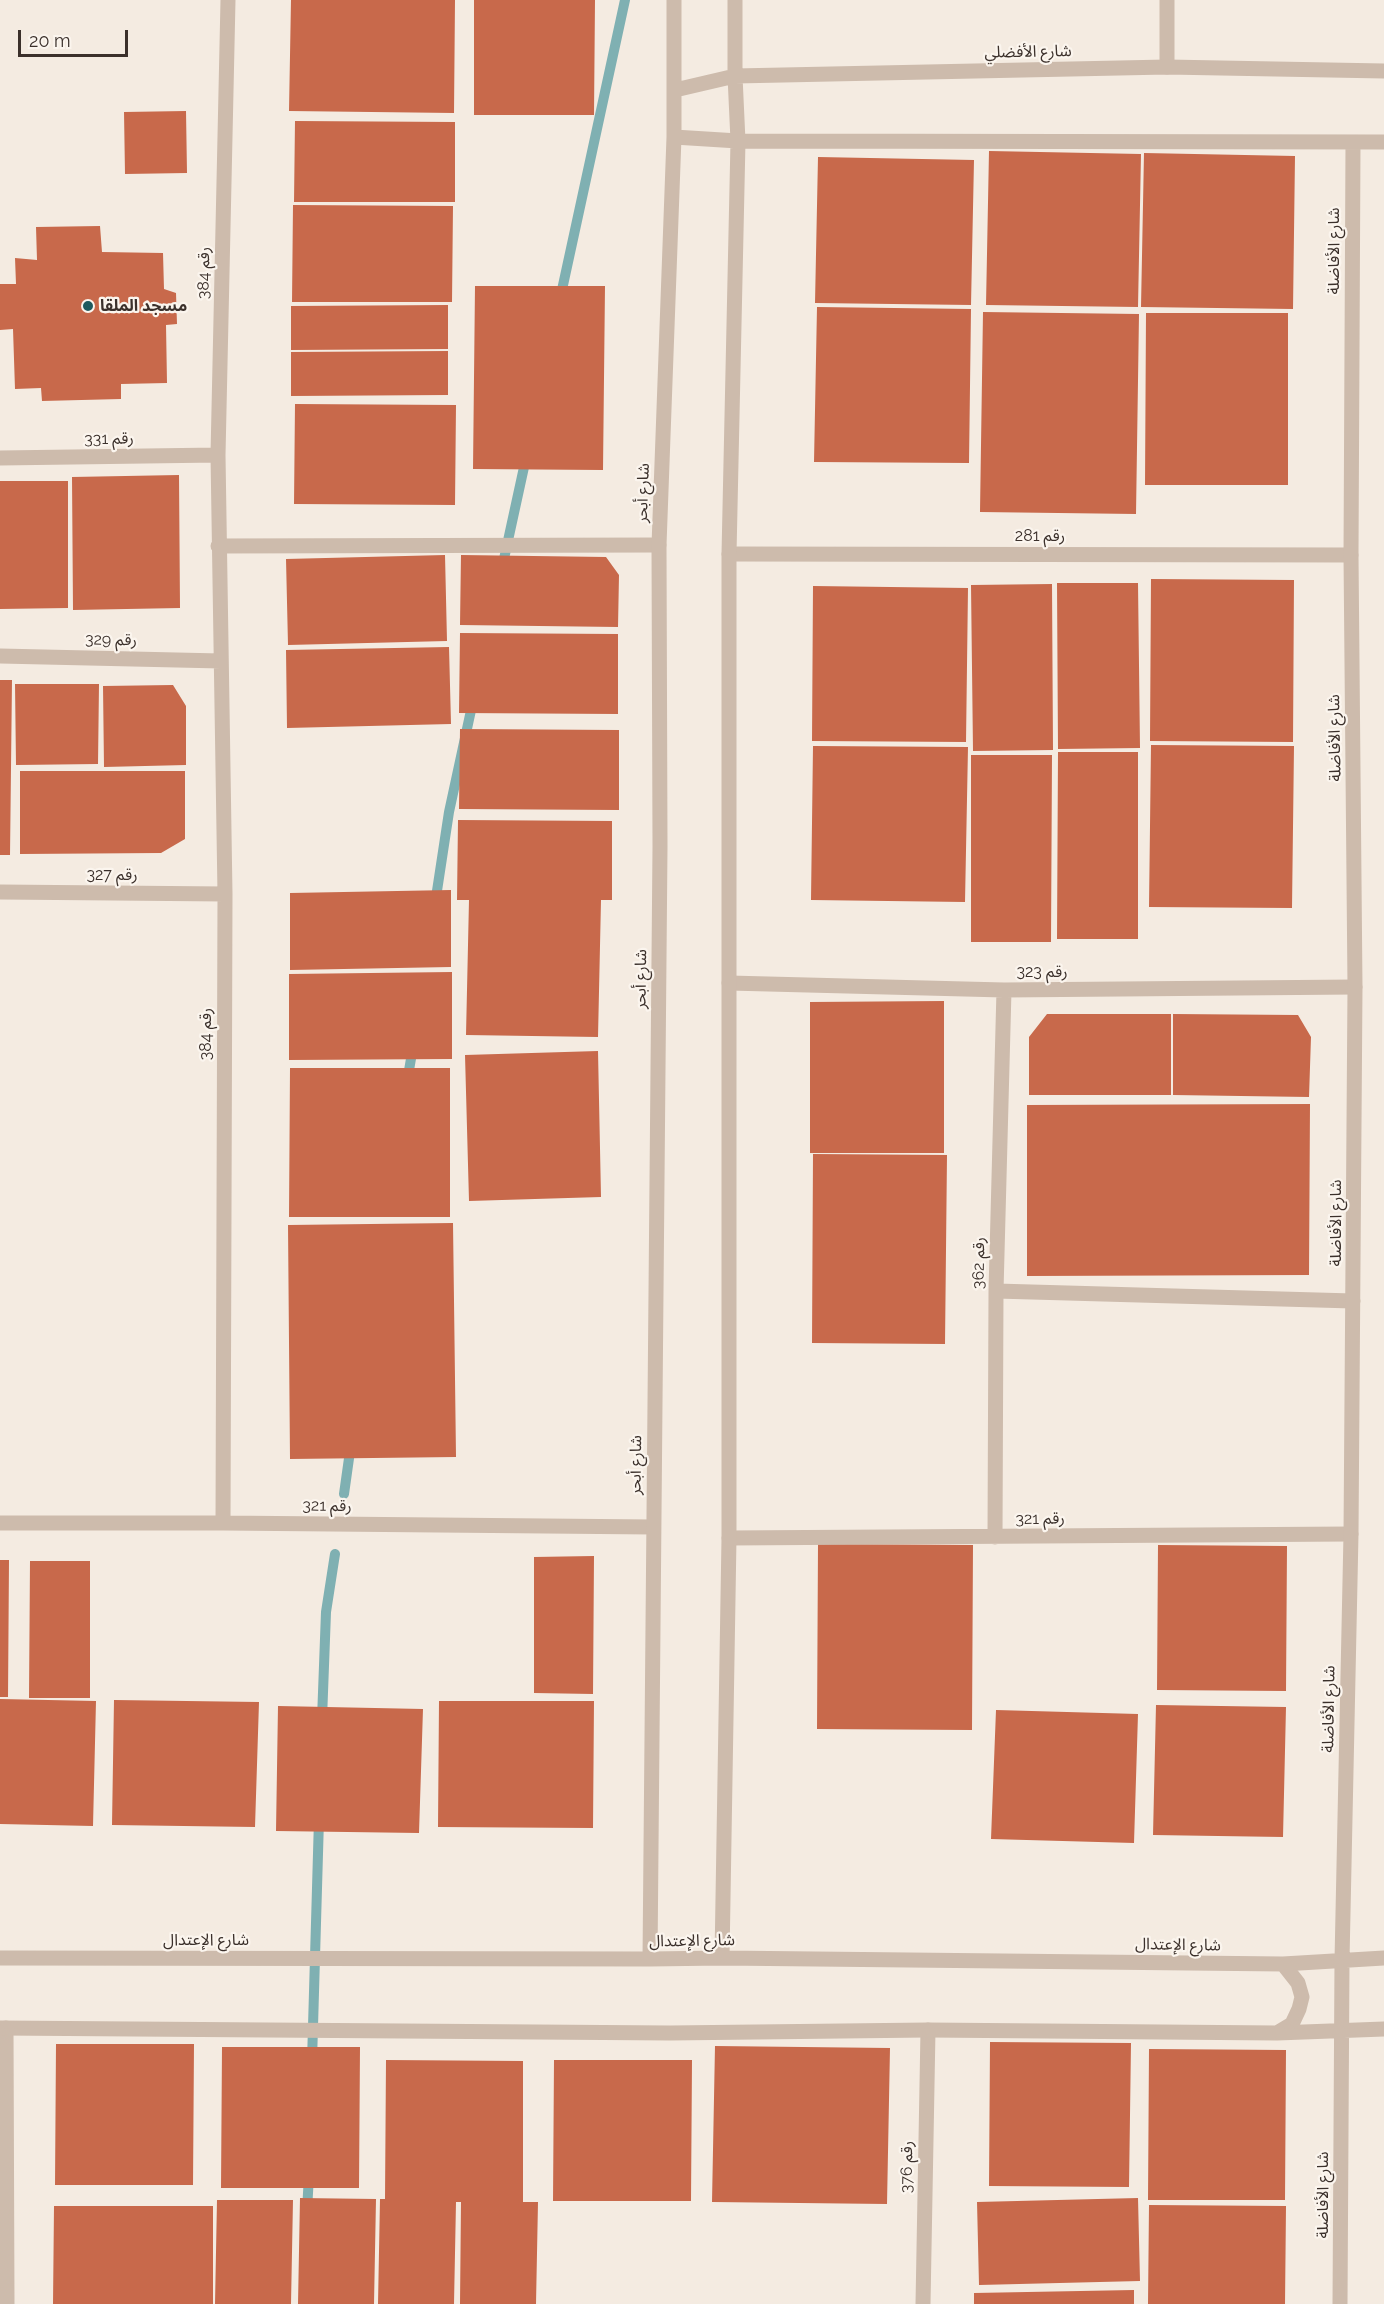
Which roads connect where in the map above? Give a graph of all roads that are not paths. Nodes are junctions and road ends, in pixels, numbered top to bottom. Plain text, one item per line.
1 (228, 0) edge
2 (674, 0) edge
3 (735, 0) edge
4 (1167, 0) edge
5 (1167, 67) junction
6 (1384, 71) edge
7 (735, 76) junction
8 (675, 90) junction
9 (674, 136) junction
10 (738, 141) junction
11 (1384, 142) edge
12 (1353, 143) junction
13 (218, 455) junction
14 (0, 459) edge
15 (659, 545) junction
16 (218, 546) junction
17 (729, 554) junction
18 (1351, 555) junction
19 (0, 656) edge
20 (221, 661) junction
21 (0, 892) edge
22 (225, 894) junction
23 (729, 983) junction
24 (1355, 987) junction
25 (1004, 990) junction
26 (996, 1291) junction
27 (1353, 1301) junction
28 (222, 1522) junction
29 (0, 1523) edge
30 (653, 1527) junction
31 (1351, 1534) junction
32 (729, 1538) junction
33 (994, 1538) junction
34 (0, 1958) edge
35 (722, 1958) junction
36 (1384, 1958) edge
37 (650, 1959) junction
38 (1342, 1960) junction
39 (1283, 1964) junction
40 (3, 2028) edge
41 (1384, 2029) edge
42 (928, 2030) junction
43 (1341, 2032) junction
44 (1277, 2033) junction
45 (7, 2304) edge
46 (923, 2304) edge
47 (1340, 2304) edge

1 - 13 street, رقم 384
2 - 8 street, شارع أبحر
3 - 7 street
4 - 5 street
5 - 6 street, شارع الأفضلي
5 - 7 street, شارع الأفضلي
7 - 8 street, شارع الأفضلي
7 - 10 street
8 - 9 street, شارع أبحر
9 - 10 street
9 - 15 street, شارع أبحر
10 - 12 street
10 - 17 street
11 - 12 street
12 - 18 street, شارع الأفاضلة
13 - 14 street, رقم 331
13 - 16 street, رقم 384
15 - 16 street
15 - 30 street, شارع أبحر
16 - 20 street, رقم 384
17 - 18 street, رقم 281
17 - 23 street
18 - 24 street, شارع الأفاضلة
19 - 20 street, رقم 329
20 - 22 street, رقم 384
21 - 22 street, رقم 327
22 - 28 street, رقم 384
23 - 25 street, رقم 323
23 - 32 street
24 - 25 street, رقم 323
24 - 27 street, شارع الأفاضلة
25 - 26 street, رقم 362
26 - 27 street
26 - 33 street, رقم 362
27 - 31 street, شارع الأفاضلة
28 - 29 street, رقم 321
28 - 30 street, رقم 321
30 - 37 street, شارع أبحر
31 - 33 street, رقم 321
31 - 38 street, شارع الأفاضلة
32 - 33 street, رقم 321
32 - 35 street
34 - 37 street, شارع الإعتدال
35 - 37 street, شارع الإعتدال
35 - 39 street, شارع الإعتدال
36 - 38 street, شارع الإعتدال
38 - 39 street, شارع الإعتدال
38 - 43 street, شارع الأفاضلة
39 - 44 street
40 - 42 street
40 - 45 street
41 - 43 street
42 - 44 street
42 - 46 street, رقم 376
43 - 44 street
43 - 47 street, شارع الأفاضلة

